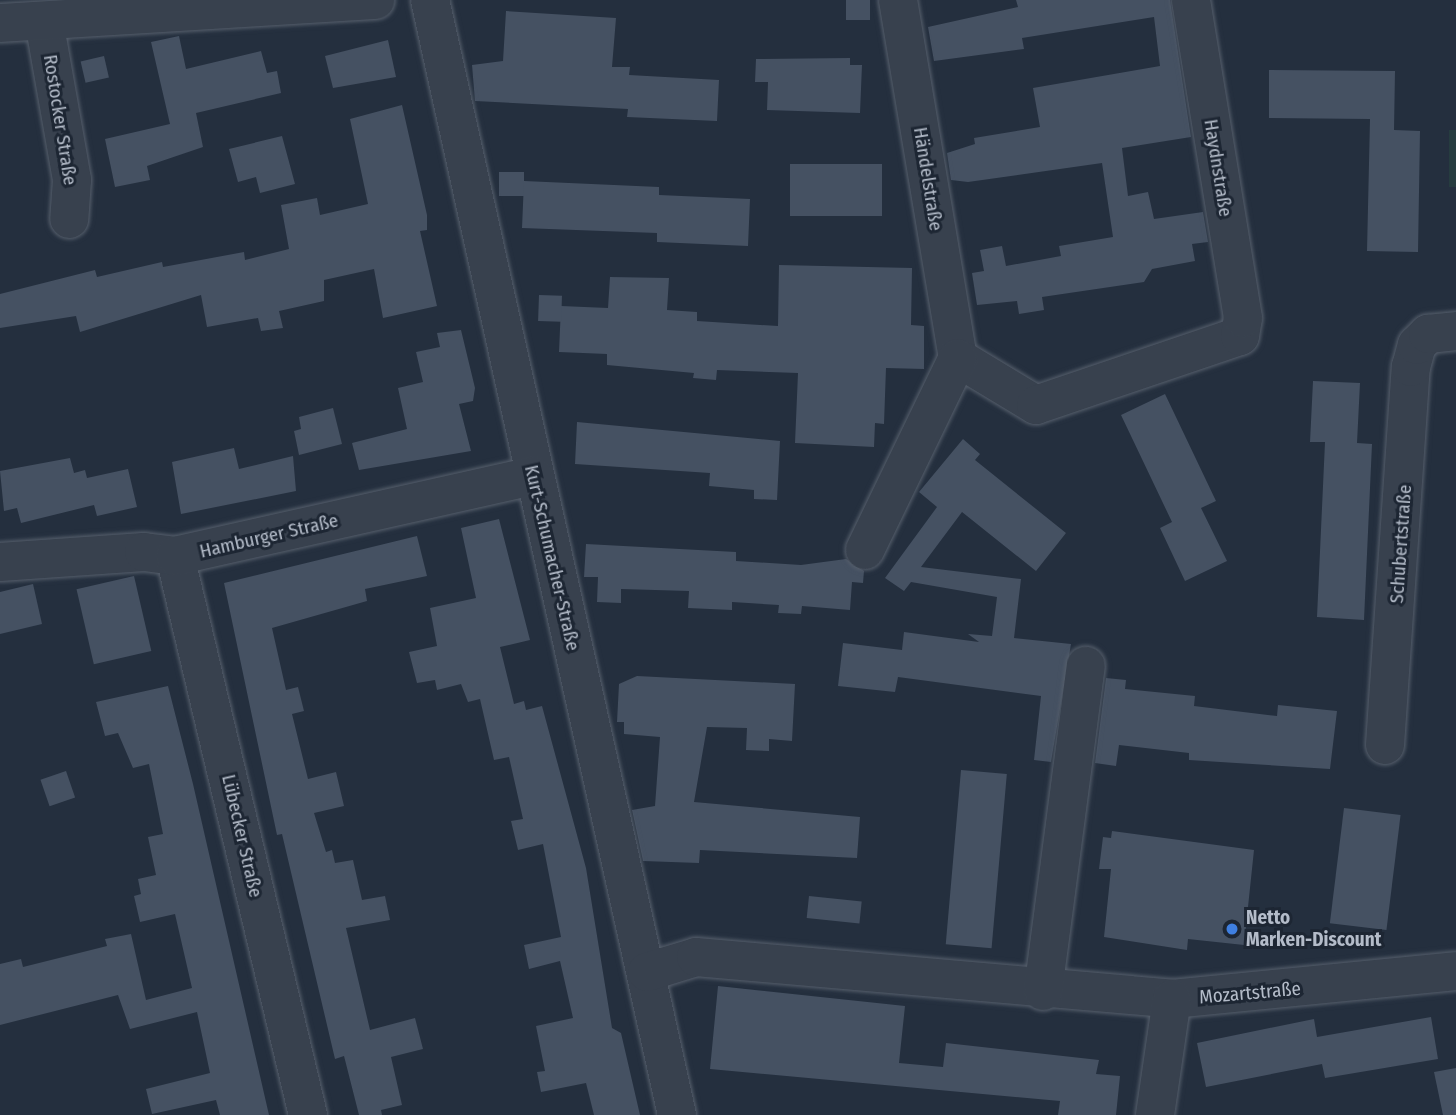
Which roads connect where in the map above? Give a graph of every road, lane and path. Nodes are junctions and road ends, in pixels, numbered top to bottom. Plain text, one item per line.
1 (375, 0) edge
2 (430, 0) edge
3 (898, 0) edge
4 (1191, 0) edge
5 (44, 21) junction
6 (0, 23) edge
7 (69, 219) dead end
8 (1456, 331) edge
9 (958, 358) junction
10 (533, 476) junction
11 (865, 550) dead end
12 (175, 556) junction
13 (0, 562) edge
14 (1086, 666) dead end
15 (1385, 745) dead end
16 (1456, 971) edge
17 (647, 972) junction
18 (1044, 991) junction
19 (1172, 999) junction
20 (308, 1115) edge
21 (677, 1115) edge
22 (1155, 1115) edge

1 - 5 street
2 - 10 street, Kurt-Schumacher-Straße
3 - 9 street, Händelstraße
4 - 9 street, Haydnstraße
5 - 6 street
5 - 7 street, Rostocker Straße
8 - 15 street, Schubertstraße
9 - 11 street
10 - 12 street, Hamburger Straße
10 - 17 street, Kurt-Schumacher-Straße
12 - 13 street, Hamburger Straße
12 - 20 street, Lübecker Straße
14 - 18 street
16 - 19 street, Mozartstraße
17 - 18 street, Mozartstraße
17 - 21 street, Kurt-Schumacher-Straße
18 - 19 street, Mozartstraße
19 - 22 street

